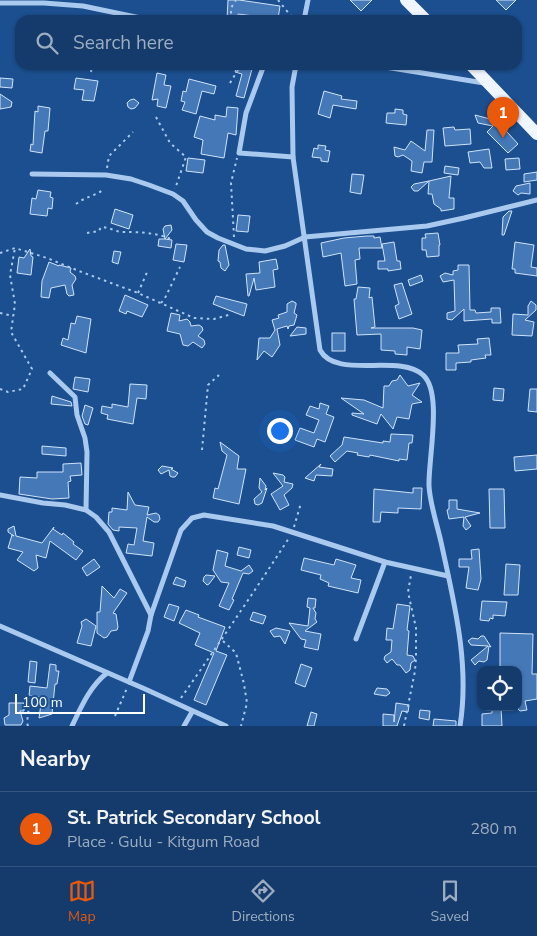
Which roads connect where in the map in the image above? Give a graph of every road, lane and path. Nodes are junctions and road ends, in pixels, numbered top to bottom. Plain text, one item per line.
1 (236, 0) edge
2 (278, 0) edge
3 (308, 0) edge
4 (406, 0) edge
5 (0, 3) edge
6 (126, 15) edge
7 (231, 15) edge
8 (289, 15) edge
9 (305, 15) edge
10 (421, 15) edge
11 (238, 70) edge
12 (262, 70) edge
13 (295, 70) edge
14 (404, 70) edge
15 (476, 70) edge
16 (230, 83) dead end
17 (489, 84) junction
18 (156, 117) dead end
19 (133, 132) dead end
20 (537, 134) edge
21 (239, 153) junction
22 (293, 157) junction
23 (32, 174) dead end
24 (106, 175) junction
25 (103, 190) dead end
26 (173, 194) junction
27 (537, 200) edge
28 (76, 204) dead end
29 (87, 233) dead end
30 (305, 237) junction
31 (173, 240) dead end
32 (235, 245) junction
33 (15, 248) junction
34 (0, 253) edge
35 (180, 267) dead end
36 (148, 270) dead end
37 (138, 293) junction
38 (161, 303) junction
39 (0, 314) edge
40 (232, 314) dead end
41 (13, 316) junction
42 (50, 373) dead end
43 (219, 375) dead end
44 (0, 389) edge
45 (202, 450) dead end
46 (0, 495) edge
47 (301, 503) dead end
48 (86, 510) junction
49 (292, 532) junction
50 (385, 562) junction
51 (412, 568) junction
52 (448, 576) junction
53 (151, 615) junction
54 (0, 626) edge
55 (356, 639) dead end
56 (222, 641) junction
57 (107, 673) junction
58 (129, 682) junction
59 (177, 703) junction
60 (29, 706) dead end
61 (192, 712) junction
62 (115, 716) dead end
63 (28, 726) edge
64 (72, 726) edge
65 (184, 726) edge
66 (226, 726) edge
67 (241, 726) edge
68 (404, 726) edge
69 (460, 726) edge

1 - 7 path
2 - 8 path
3 - 9 street
4 - 10 main road
5 - 6 street
11 - 16 path
12 - 21 street
13 - 22 street
14 - 17 street
15 - 17 main road
17 - 20 main road
18 - 26 path
19 - 24 path
21 - 22 street
21 - 32 path
22 - 30 street
23 - 24 street
24 - 26 street
25 - 28 path
26 - 32 street
27 - 30 street
29 - 31 path
30 - 32 street
30 - 52 street
33 - 34 path
33 - 37 path
33 - 41 path
35 - 38 path
36 - 37 path
37 - 38 path
38 - 40 path
39 - 41 path
41 - 44 path
42 - 48 street
43 - 45 path
46 - 48 street
47 - 49 path
48 - 53 street
49 - 50 street
49 - 53 street
49 - 56 path
50 - 51 street
50 - 55 street
51 - 52 street
51 - 68 path
52 - 69 street
53 - 58 street
54 - 57 street
56 - 59 path
56 - 67 path
57 - 58 street
57 - 64 street
58 - 59 street
58 - 62 path
59 - 61 street
60 - 63 path
61 - 65 street
61 - 66 street

